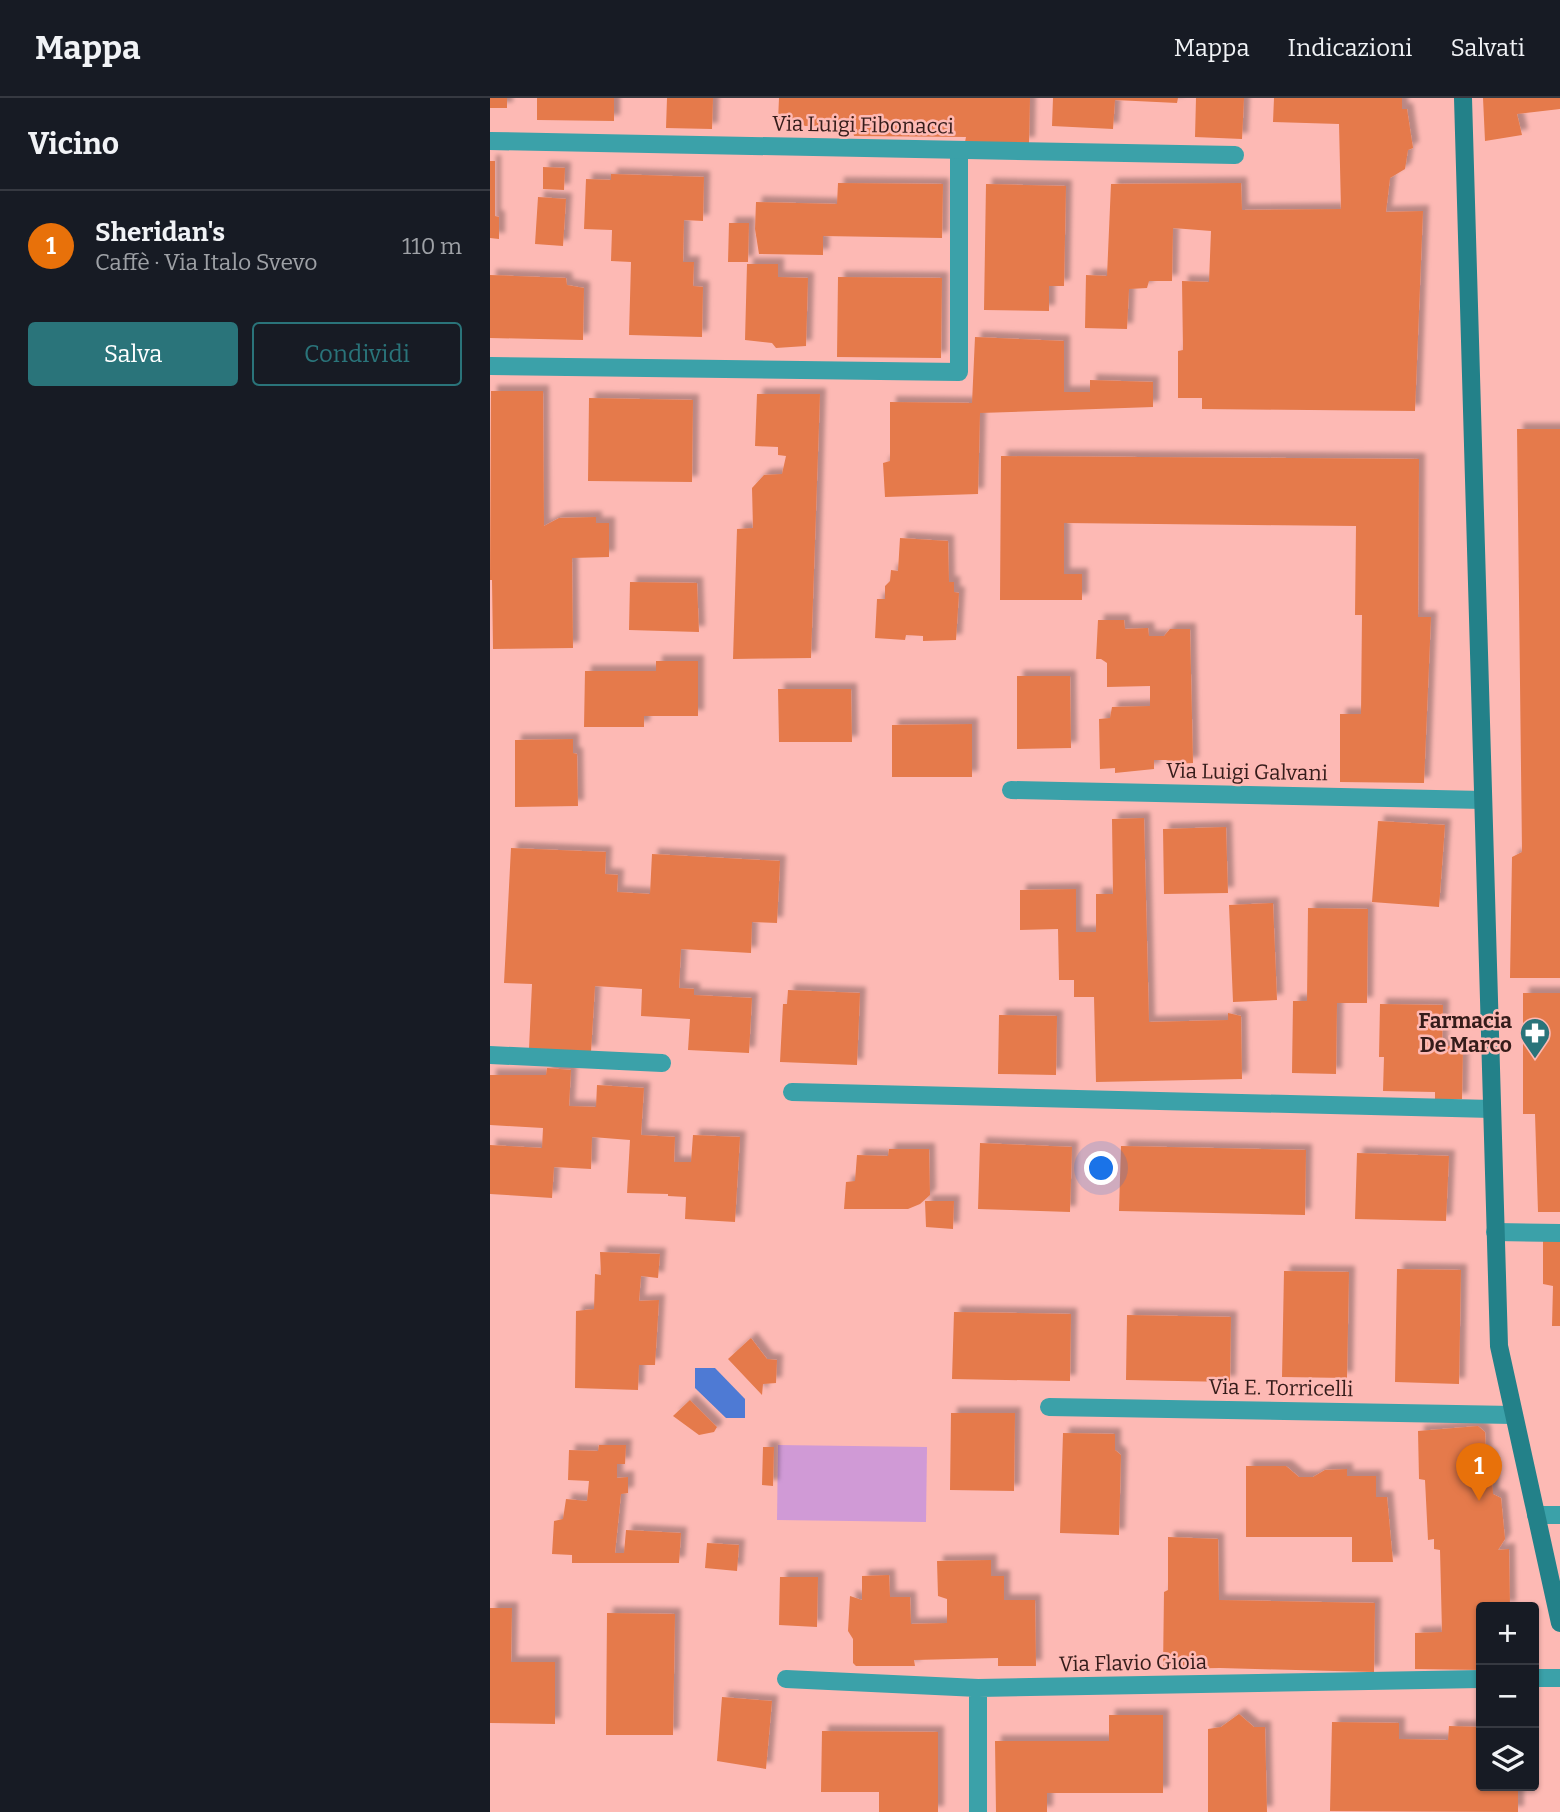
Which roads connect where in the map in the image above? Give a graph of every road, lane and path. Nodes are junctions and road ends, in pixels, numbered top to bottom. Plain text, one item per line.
1 (1463, 98) edge
2 (490, 141) edge
3 (959, 150) junction
4 (1235, 155) dead end
5 (490, 366) edge
6 (1010, 790) dead end
7 (1483, 800) junction
8 (490, 1055) edge
9 (662, 1063) dead end
10 (792, 1092) dead end
11 (1492, 1109) junction
12 (1494, 1232) junction
13 (1560, 1233) edge
14 (1049, 1407) dead end
15 (1513, 1415) junction
16 (1536, 1515) junction
17 (1560, 1515) edge
18 (1560, 1623) edge
19 (1539, 1678) edge
20 (1560, 1678) edge
21 (786, 1679) dead end
22 (1476, 1679) edge
23 (978, 1688) junction
24 (978, 1812) edge

1 - 7 main road
2 - 3 street, Via Luigi Fibonacci
3 - 4 street, Via Luigi Fibonacci
3 - 5 street
6 - 7 street, Via Luigi Galvani
7 - 11 main road
8 - 9 street
10 - 11 street
11 - 12 main road
12 - 13 street
12 - 15 main road
14 - 15 street, Via E. Torricelli
15 - 16 main road
16 - 17 street
16 - 18 main road
19 - 20 street
21 - 23 street, Via Flavio Gioia
22 - 23 street, Via Flavio Gioia
23 - 24 street

